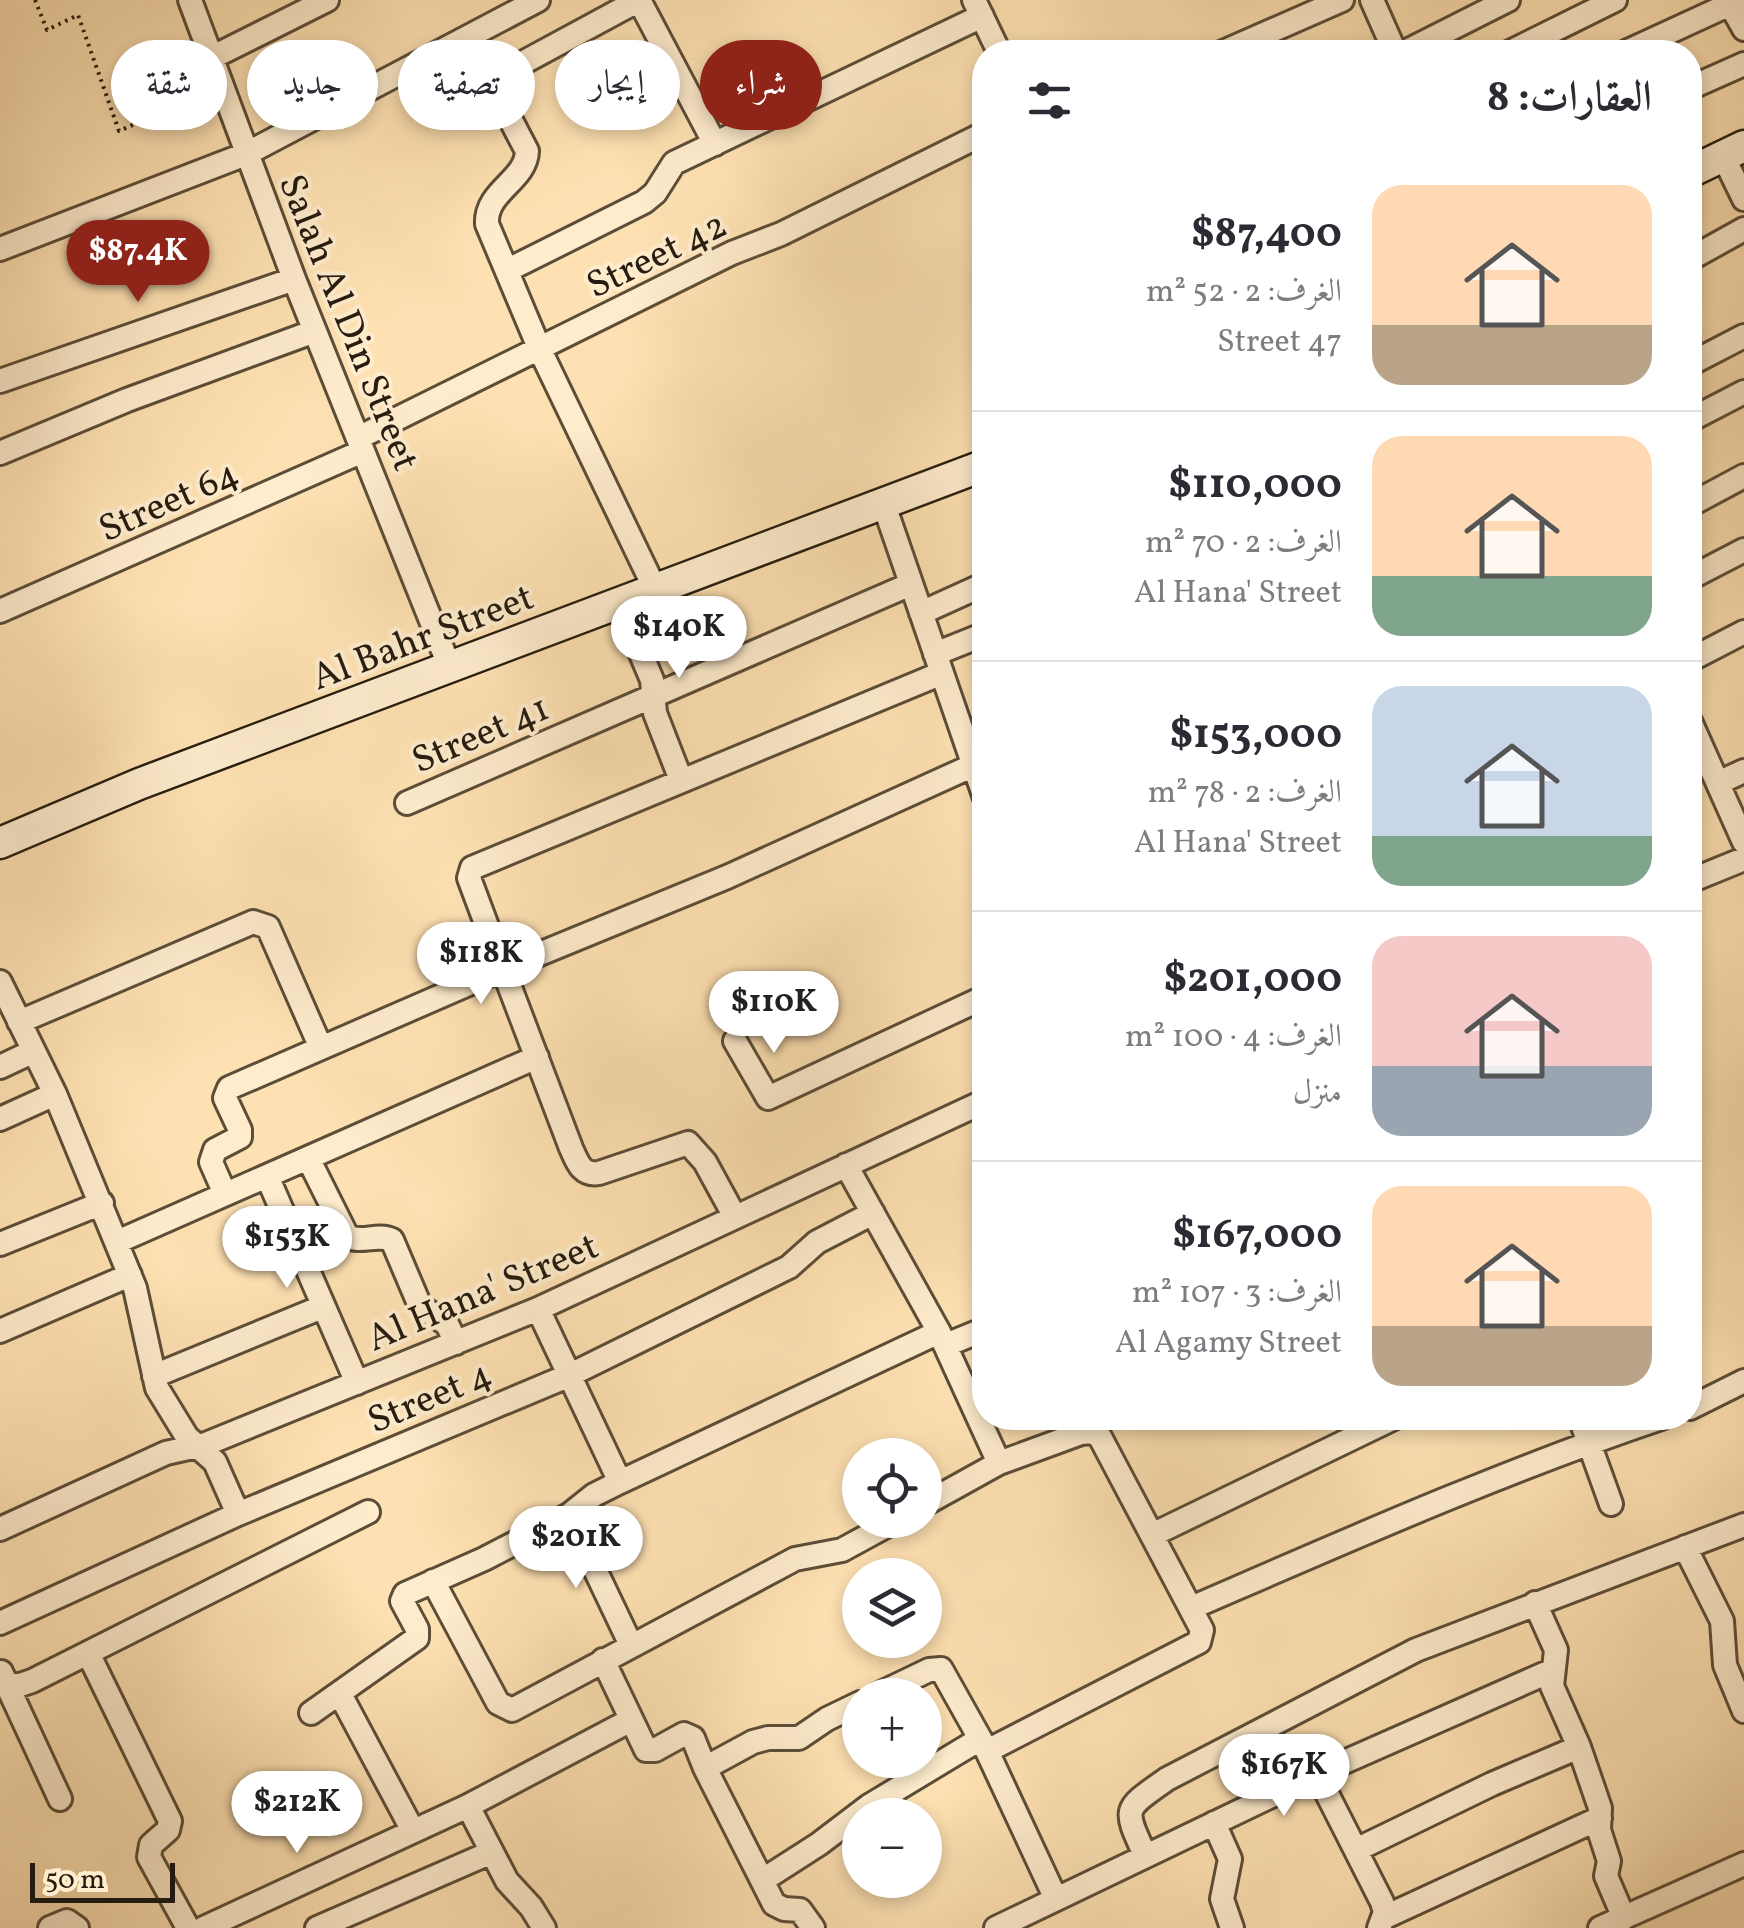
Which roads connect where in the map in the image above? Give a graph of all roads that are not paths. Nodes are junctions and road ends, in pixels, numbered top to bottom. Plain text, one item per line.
1 (190, 0) edge
2 (327, 0) edge
3 (538, 0) edge
4 (639, 0) edge
5 (1342, 0) edge
6 (1372, 0) edge
7 (1508, 0) edge
8 (1615, 0) edge
9 (1734, 2) edge
10 (978, 8) edge
11 (1697, 9) edge
12 (1744, 29) edge
13 (468, 38) joint
14 (204, 40) edge
15 (993, 40) edge
16 (1250, 40) edge
17 (1390, 40) edge
18 (1429, 40) edge
19 (1557, 40) edge
20 (1646, 40) edge
21 (227, 50) edge
22 (535, 56) edge
23 (1744, 64) edge
24 (1702, 83) edge
25 (227, 101) edge
26 (516, 130) edge
27 (972, 139) edge
28 (714, 144) junction
29 (1733, 151) edge
30 (246, 154) junction
31 (1702, 166) edge
32 (1744, 198) edge
33 (1744, 229) edge
34 (0, 249) edge
35 (1702, 252) edge
36 (508, 270) junction
37 (294, 279) junction
38 (316, 332) junction
39 (1744, 336) edge
40 (540, 350) junction
41 (1702, 358) edge
42 (0, 381) edge
43 (1744, 392) edge
44 (1702, 414) edge
45 (361, 445) junction
46 (0, 452) edge
47 (972, 471) edge
48 (1744, 476) edge
49 (1702, 499) edge
50 (883, 502) junction
51 (1744, 550) edge
52 (1702, 572) edge
53 (911, 584) junction
54 (656, 590) junction
55 (972, 590) edge
56 (620, 604) junction
57 (0, 610) edge
58 (921, 613) junction
59 (1744, 632) edge
60 (972, 642) edge
61 (1702, 654) edge
62 (939, 663) junction
63 (450, 668) junction
64 (654, 697) junction
65 (972, 745) edge
66 (1702, 758) edge
67 (972, 765) edge
68 (1744, 771) edge
69 (681, 780) junction
70 (1718, 784) junction
71 (407, 803) dead end
72 (1743, 837) edge
73 (0, 842) edge
74 (1744, 859) edge
75 (1702, 876) edge
76 (502, 969) junction
77 (0, 982) edge
78 (972, 1003) edge
79 (20, 1022) junction
80 (735, 1040) dead end
81 (321, 1048) junction
82 (34, 1051) junction
83 (537, 1057) junction
84 (0, 1067) edge
85 (55, 1094) junction
86 (972, 1106) edge
87 (0, 1119) edge
88 (308, 1158) junction
89 (846, 1165) junction
90 (267, 1176) junction
91 (225, 1194) junction
92 (102, 1203) junction
93 (873, 1214) junction
94 (734, 1217) junction
95 (117, 1242) junction
96 (0, 1244) edge
97 (130, 1275) junction
98 (322, 1306) junction
99 (538, 1309) junction
100 (0, 1330) edge
101 (972, 1332) edge
102 (943, 1338) junction
103 (456, 1342) junction
104 (570, 1375) junction
105 (154, 1376) junction
106 (1744, 1381) edge
107 (357, 1383) junction
108 (1702, 1402) edge
109 (972, 1403) edge
110 (984, 1430) edge
111 (1369, 1430) edge
112 (1584, 1430) edge
113 (1626, 1430) edge
114 (1589, 1442) junction
115 (198, 1447) junction
116 (999, 1463) junction
117 (620, 1482) junction
118 (942, 1495) edge
119 (1612, 1504) dead end
120 (368, 1512) dead end
121 (238, 1514) junction
122 (569, 1515) junction
123 (1744, 1526) edge
124 (0, 1530) edge
125 (1152, 1535) junction
126 (864, 1538) edge
127 (1685, 1548) junction
128 (432, 1581) junction
129 (1535, 1603) junction
130 (1191, 1608) junction
131 (0, 1622) edge
132 (630, 1644) junction
133 (88, 1653) junction
134 (603, 1660) junction
135 (1553, 1670) junction
136 (912, 1678) edge
137 (2, 1680) edge
138 (340, 1694) junction
139 (842, 1711) edge
140 (1744, 1711) edge
141 (311, 1714) dead end
142 (631, 1720) junction
143 (984, 1745) junction
144 (1579, 1747) junction
145 (705, 1768) junction
146 (1317, 1774) junction
147 (60, 1798) dead end
148 (468, 1806) junction
149 (1600, 1818) junction
150 (1214, 1822) junction
151 (412, 1829) junction
152 (1356, 1850) junction
153 (492, 1852) junction
154 (1144, 1856) junction
155 (1744, 1864) edge
156 (762, 1880) junction
157 (1056, 1898) junction
158 (1654, 1917) edge
159 (1624, 1918) junction
160 (1381, 1923) edge
161 (50, 1928) edge
162 (77, 1928) edge
163 (188, 1928) edge
164 (204, 1928) edge
165 (317, 1928) edge
166 (544, 1928) edge
167 (813, 1928) edge
168 (996, 1928) edge
169 (1232, 1928) edge
170 (1600, 1928) edge

1 - 14 street, Salah Al Din Street
2 - 21 street
3 - 13 street
4 - 22 street
4 - 28 street
5 - 16 street
6 - 17 street
7 - 18 street
8 - 19 street
9 - 11 street
9 - 12 street
10 - 15 street
10 - 28 street
11 - 20 street
13 - 30 street
23 - 24 street
25 - 30 street, Salah Al Din Street
26 - 36 street
27 - 40 street, Street 42
28 - 36 street
29 - 31 street
29 - 32 street
30 - 34 street
30 - 37 street, Salah Al Din Street
33 - 35 street
36 - 40 street
37 - 38 street, Salah Al Din Street
37 - 42 street
38 - 45 street, Salah Al Din Street
38 - 46 street
39 - 41 street
40 - 45 street, Street 42
40 - 54 street
43 - 44 street
45 - 57 street, Street 64
45 - 63 street, Salah Al Din Street
47 - 50 street, Al Bahr Street
48 - 49 street
50 - 53 street
50 - 54 street, Al Bahr Street
51 - 52 street
53 - 58 street
53 - 64 street, Street 41
54 - 56 street, Al Bahr Street
55 - 58 street
56 - 63 street, Al Bahr Street
56 - 64 street
58 - 62 street
59 - 61 street
60 - 62 street
62 - 65 street
62 - 69 street
63 - 73 street, Al Bahr Street
64 - 69 street
64 - 71 street, Street 41
66 - 70 street
67 - 76 street
68 - 70 street
69 - 76 street
70 - 72 street
74 - 75 street
76 - 81 street
76 - 83 street
77 - 79 street
78 - 80 street
79 - 81 street
79 - 82 street
81 - 91 street
82 - 84 street
82 - 85 street
83 - 88 street
83 - 94 street
85 - 87 street
85 - 92 street
86 - 89 street, Al Hana' Street
88 - 90 street
88 - 103 street
89 - 93 street
89 - 94 street, Al Hana' Street
90 - 91 street
90 - 98 street
91 - 95 street
92 - 95 street
92 - 96 street
93 - 102 street
93 - 104 street, Street 4
94 - 99 street, Al Hana' Street
95 - 97 street
97 - 100 street
97 - 105 street
98 - 105 street
98 - 107 street
99 - 103 street, Al Hana' Street
99 - 104 street
101 - 102 street
102 - 109 street
102 - 117 street
103 - 107 street, Al Hana' Street
104 - 117 street
104 - 121 street, Street 4
105 - 115 street
106 - 108 street
107 - 115 street, Al Hana' Street
110 - 116 street
111 - 125 street
112 - 114 street
113 - 114 street
114 - 119 street
114 - 130 street
115 - 121 street
115 - 124 street, Al Hana' Street
116 - 118 street
116 - 125 street
117 - 122 street
120 - 133 street
121 - 131 street, Street 4
122 - 128 street
122 - 132 street
123 - 127 street
125 - 130 street
126 - 132 street
127 - 129 street
127 - 140 street
128 - 134 street
128 - 138 street
129 - 135 street
129 - 154 street
130 - 143 street
132 - 134 street
133 - 137 street
133 - 163 street
134 - 142 street
135 - 144 street
135 - 146 street
136 - 143 street
137 - 147 street
138 - 141 street
138 - 151 street
139 - 145 street
142 - 145 street
142 - 148 street
143 - 156 street
143 - 157 street
144 - 149 street
144 - 152 street
145 - 156 street
146 - 150 street
146 - 152 street
148 - 151 street
148 - 153 street
149 - 159 street
149 - 160 street
150 - 154 street
150 - 169 street
151 - 164 street
152 - 160 street
153 - 165 street
153 - 166 street
154 - 157 street
155 - 158 street
156 - 167 street
157 - 168 street
158 - 159 street
159 - 170 street
161 - 162 street

